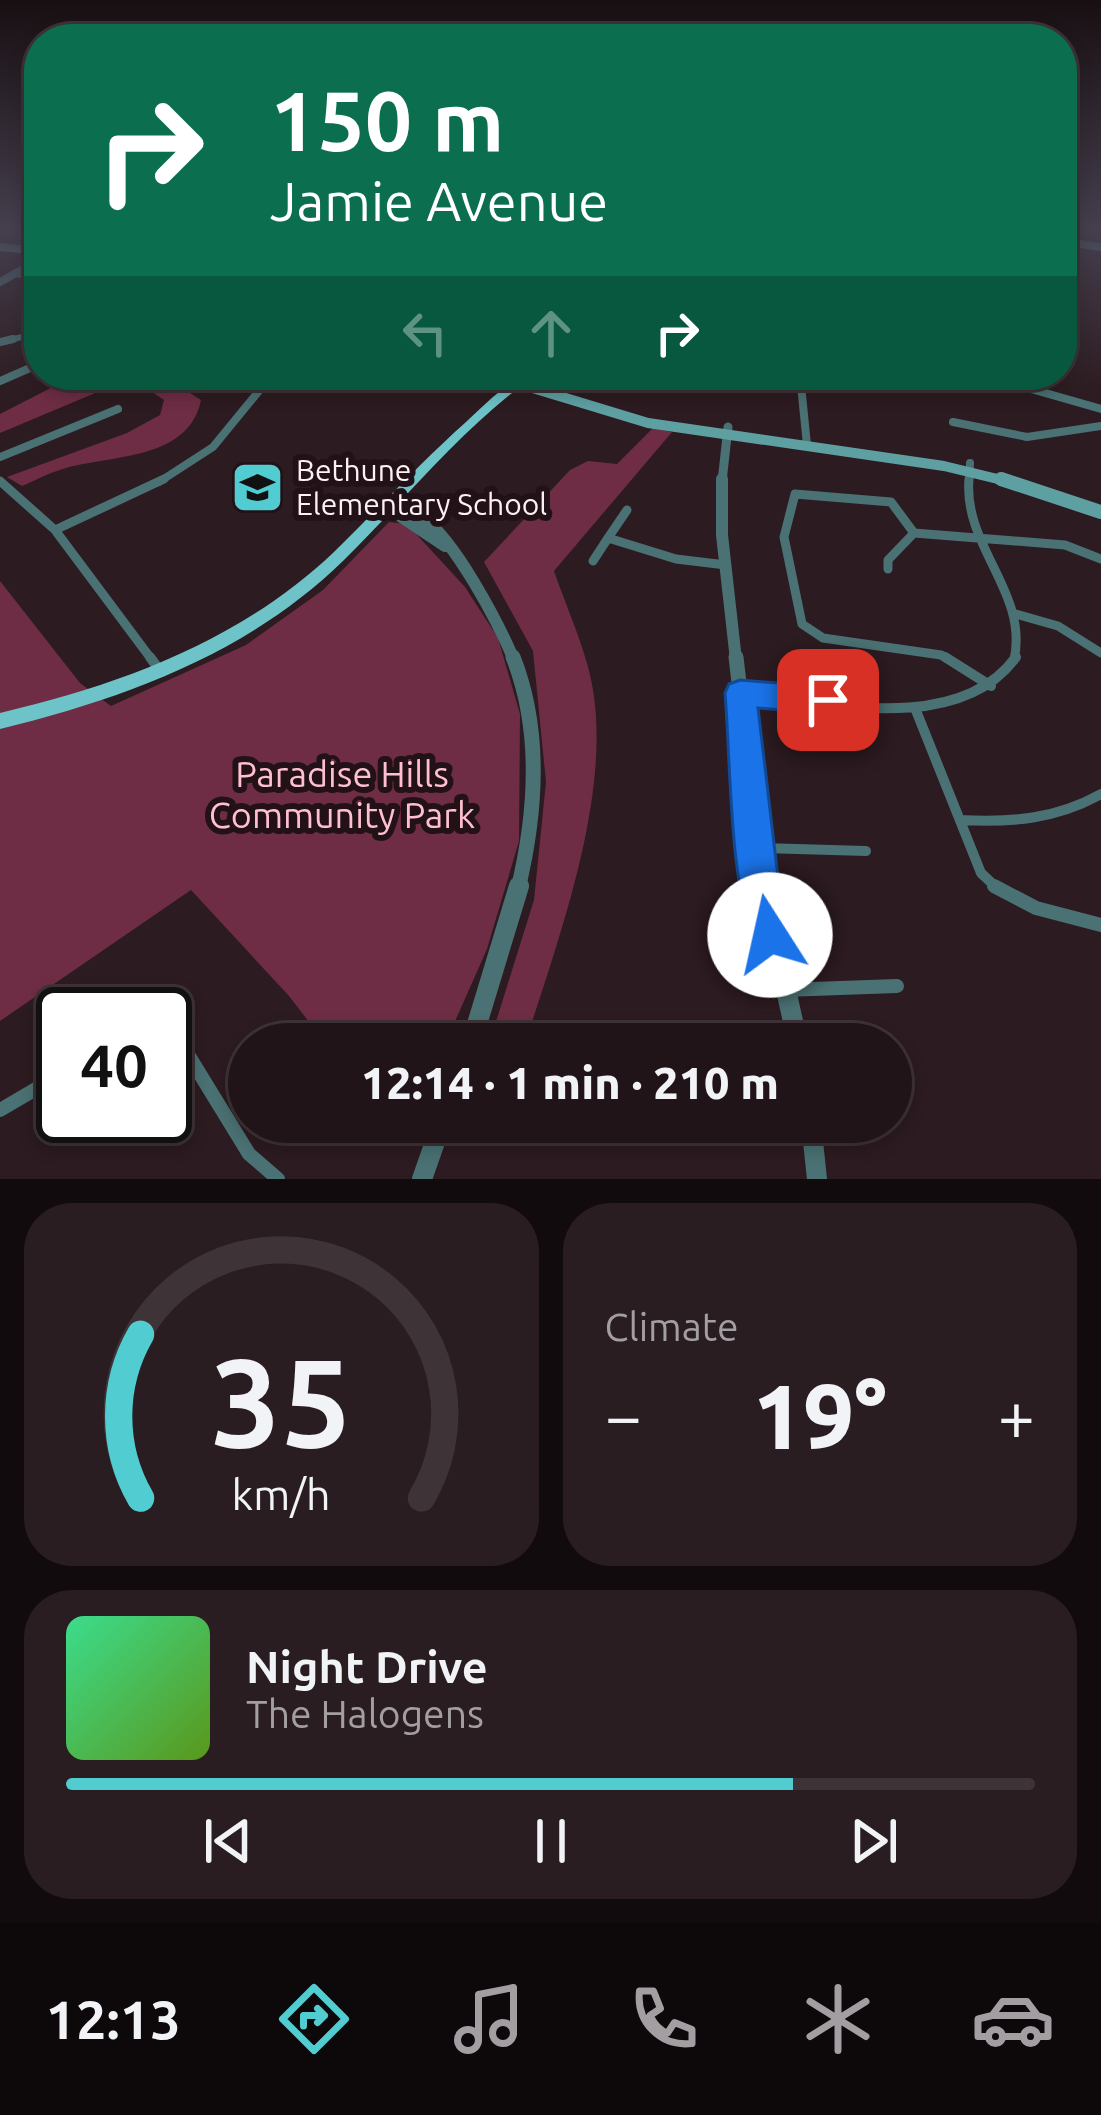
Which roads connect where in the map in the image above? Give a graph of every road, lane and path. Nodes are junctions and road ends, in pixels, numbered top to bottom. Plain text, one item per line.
1 (254, 390) edge
2 (507, 390) edge
3 (554, 390) edge
4 (801, 390) edge
5 (1023, 390) edge
6 (118, 409) dead end
7 (1101, 409) edge
8 (953, 422) dead end
9 (1101, 426) edge
10 (728, 430) junction
11 (1042, 436) junction
12 (806, 441) junction
13 (1055, 449) dead end
14 (0, 458) edge
15 (970, 467) junction
16 (0, 481) edge
17 (386, 506) junction
18 (1101, 508) edge
19 (627, 510) dead end
20 (56, 530) junction
21 (914, 533) junction
22 (608, 538) junction
23 (981, 541) junction
24 (1101, 559) edge
25 (593, 561) dead end
26 (726, 565) junction
27 (888, 569) dead end
28 (1016, 614) junction
29 (1101, 653) edge
30 (160, 671) junction
31 (991, 686) junction
32 (740, 693) junction
33 (915, 708) junction
34 (0, 721) edge
35 (1101, 794) edge
36 (960, 820) junction
37 (759, 848) junction
38 (866, 851) dead end
39 (1101, 925) edge
40 (898, 986) dead end
41 (784, 990) junction
42 (478, 1023) edge
43 (793, 1023) edge
44 (192, 1061) edge
45 (36, 1089) edge
46 (0, 1110) edge
47 (435, 1143) edge
48 (814, 1143) edge
49 (278, 1179) edge
50 (422, 1179) edge
51 (818, 1179) edge

1 - 20 street
2 - 17 main road
3 - 10 main road
4 - 12 street
5 - 7 street
6 - 14 street
8 - 11 street
9 - 11 street
10 - 12 main road
10 - 26 street
11 - 13 street
12 - 15 main road
15 - 18 main road
15 - 23 street
16 - 20 street
17 - 30 main road
17 - 42 street
19 - 22 street
20 - 30 street
21 - 23 street
21 - 27 street
21 - 31 street
22 - 25 street
22 - 26 street
23 - 24 street
23 - 28 street
26 - 32 street
28 - 29 street
28 - 31 street
30 - 34 main road
31 - 33 street
32 - 33 street
32 - 37 street
33 - 36 street
35 - 36 street
36 - 39 street
37 - 38 street
37 - 41 street
40 - 41 street
41 - 43 street
44 - 49 street
45 - 46 street
47 - 50 street
48 - 51 street

